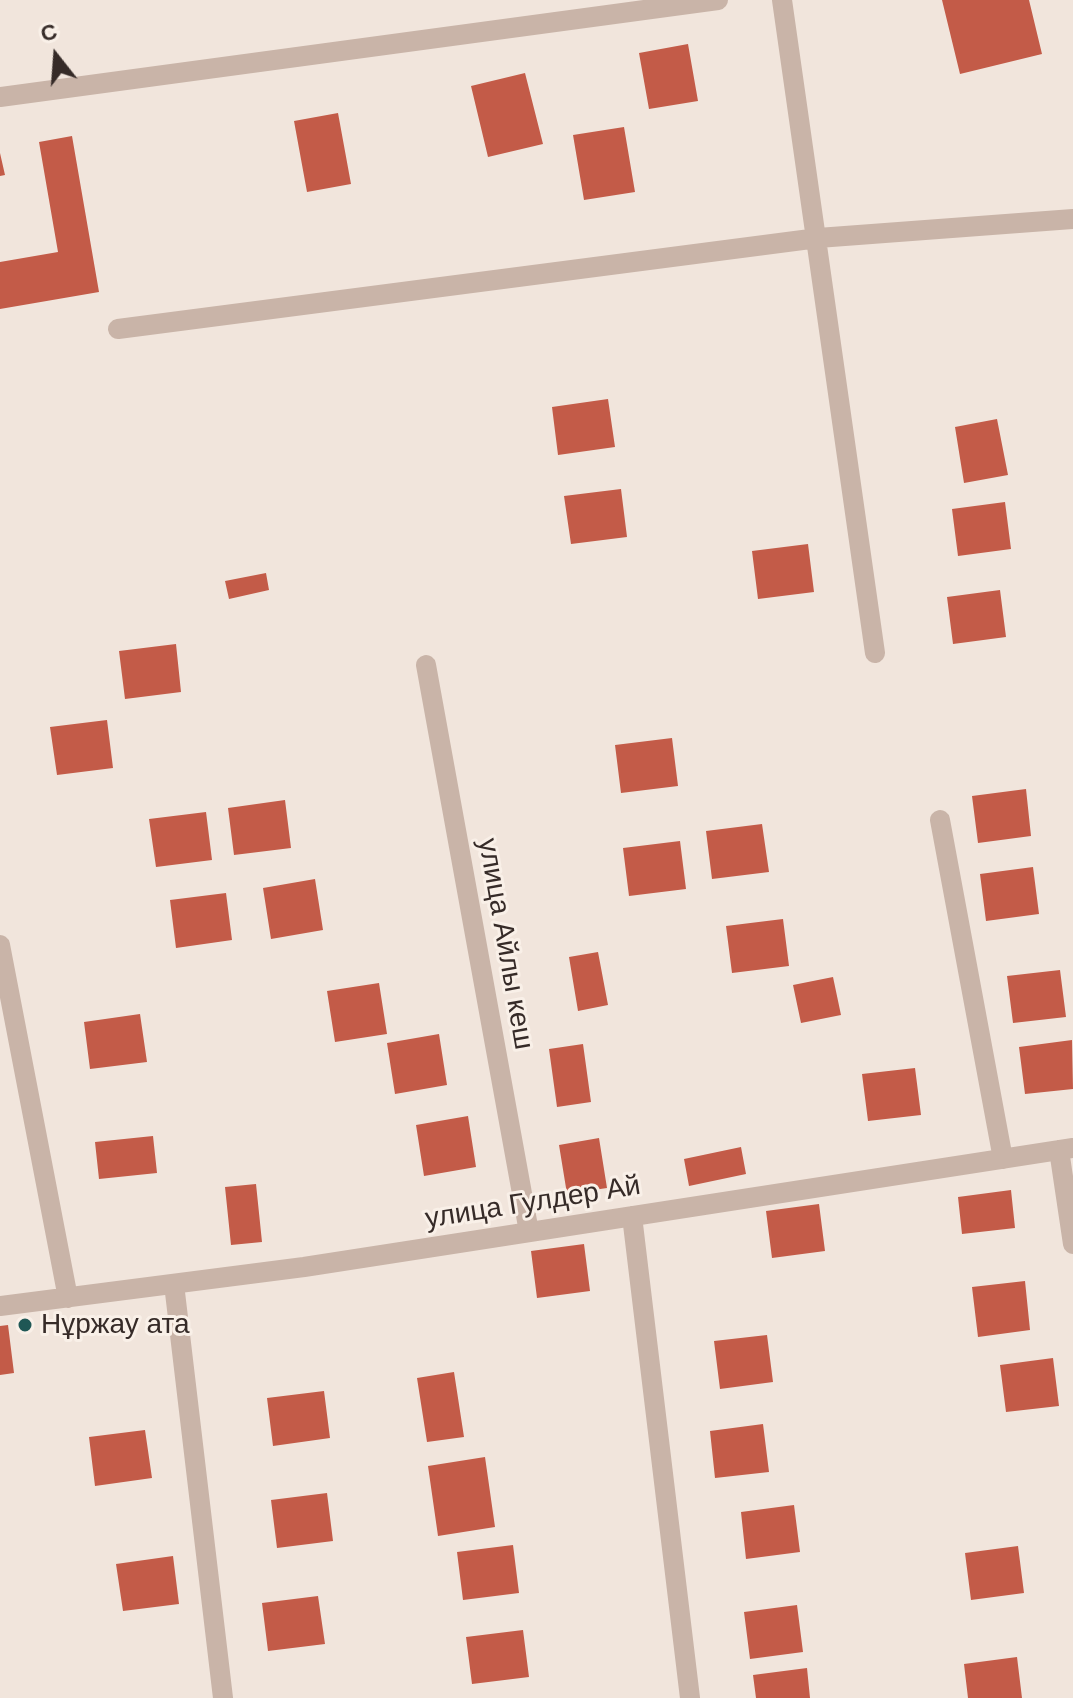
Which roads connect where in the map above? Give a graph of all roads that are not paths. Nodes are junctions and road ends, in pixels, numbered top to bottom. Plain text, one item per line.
1 (718, 0) edge
2 (782, 0) edge
3 (0, 97) edge
4 (1073, 219) edge
5 (818, 238) junction
6 (118, 329) dead end
7 (875, 653) dead end
8 (426, 665) dead end
9 (940, 820) dead end
10 (0, 945) edge
11 (1066, 1149) edge
12 (1003, 1159) junction
13 (632, 1216) junction
14 (529, 1232) junction
15 (1073, 1244) edge
16 (174, 1284) junction
17 (68, 1298) junction
18 (0, 1306) edge
19 (223, 1698) edge
20 (690, 1698) edge

1 - 3 street
2 - 5 street
4 - 5 street
5 - 6 street
5 - 7 street
8 - 14 street, улица Айлы кеш
9 - 12 street
10 - 17 street
11 - 12 street, улица Гулдер Ай
11 - 15 street
12 - 13 street, улица Гулдер Ай
13 - 14 street, улица Гулдер Ай
13 - 20 street
14 - 16 street, улица Гулдер Ай
16 - 17 street, улица Гулдер Ай
16 - 19 street
17 - 18 street, улица Гулдер Ай

